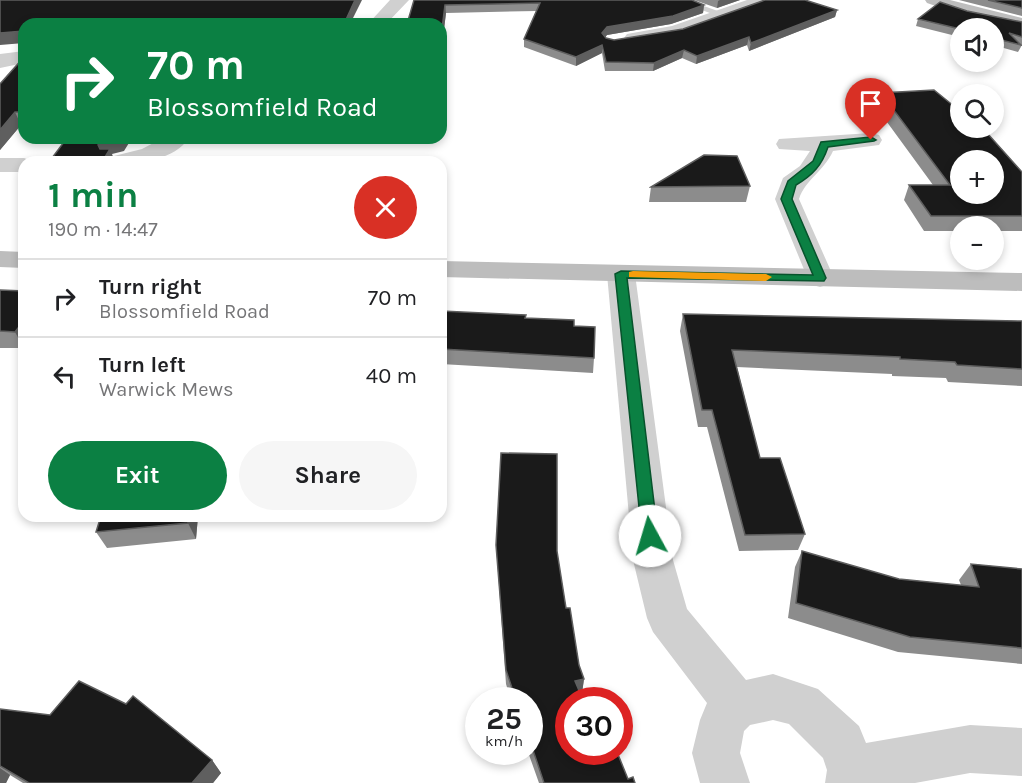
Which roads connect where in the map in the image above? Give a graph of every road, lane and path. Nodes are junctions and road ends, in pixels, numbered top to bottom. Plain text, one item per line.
1 (401, 0) edge
2 (678, 0) edge
3 (763, 0) edge
4 (933, 0) edge
5 (948, 0) edge
6 (971, 12) junction
7 (724, 15) junction
8 (382, 18) edge
9 (1022, 23) edge
10 (614, 41) edge
11 (18, 58) edge
12 (0, 62) edge
13 (871, 140) dead end
14 (170, 144) edge
15 (787, 144) dead end
16 (824, 144) junction
17 (145, 156) edge
18 (0, 165) edge
19 (18, 165) edge
20 (0, 259) edge
21 (18, 260) edge
22 (447, 269) edge
23 (621, 274) junction
24 (820, 278) junction
25 (1022, 282) edge
26 (737, 705) junction
27 (1022, 752) edge
28 (851, 777) edge
29 (725, 783) edge

1 - 8 street
2 - 7 lane
3 - 7 street
4 - 6 main road
5 - 6 main road
6 - 9 main road
7 - 10 street
11 - 12 street
13 - 16 street
14 - 17 street
15 - 16 street
16 - 24 street
18 - 19 street
20 - 21 main road
22 - 23 main road
23 - 24 main road
23 - 26 street
24 - 25 main road
26 - 28 street
26 - 29 street
27 - 28 street

